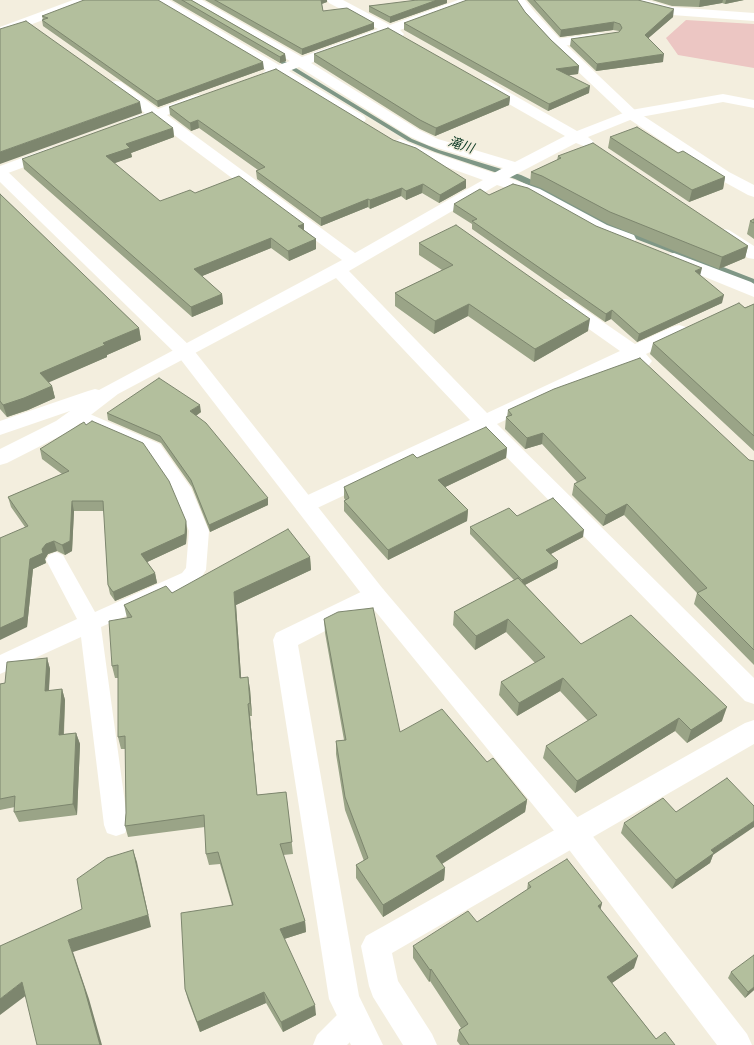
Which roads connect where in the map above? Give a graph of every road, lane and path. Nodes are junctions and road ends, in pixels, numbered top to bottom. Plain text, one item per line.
1 (84, 0) edge
2 (160, 0) edge
3 (193, 0) edge
4 (333, 0) edge
5 (470, 0) edge
6 (519, 0) edge
7 (631, 0) edge
8 (754, 17) edge
9 (26, 22) junction
10 (390, 30) junction
11 (0, 32) edge
12 (40, 32) edge
13 (613, 35) edge
14 (411, 42) edge
15 (556, 43) junction
16 (301, 62) junction
17 (279, 70) junction
18 (473, 77) edge
19 (105, 78) edge
20 (258, 78) edge
21 (207, 96) edge
22 (754, 104) edge
23 (157, 114) junction
24 (631, 114) junction
25 (372, 127) edge
26 (112, 131) edge
27 (385, 135) edge
28 (577, 136) junction
29 (67, 147) edge
30 (597, 150) edge
31 (516, 167) junction
32 (0, 172) edge
33 (496, 178) junction
34 (754, 192) edge
35 (708, 224) edge
36 (644, 246) edge
37 (659, 252) edge
38 (754, 254) edge
39 (346, 265) junction
40 (551, 294) edge
41 (749, 297) edge
42 (697, 323) edge
43 (185, 352) junction
44 (634, 352) junction
45 (656, 374) edge
46 (111, 390) junction
47 (78, 415) junction
48 (484, 422) junction
49 (0, 428) edge
50 (0, 458) edge
51 (305, 505) junction
52 (56, 560) dead end
53 (375, 595) junction
54 (90, 623) junction
55 (0, 665) edge
56 (754, 694) edge
57 (754, 731) edge
58 (116, 825) dead end
59 (574, 834) junction
60 (353, 1019) junction
61 (328, 1045) edge
62 (367, 1045) edge
63 (421, 1045) edge
64 (736, 1045) edge

1 - 9 street
2 - 17 street
3 - 16 street
4 - 10 street
5 - 10 street
6 - 15 street
7 - 8 street
9 - 11 street
9 - 12 street
10 - 14 street
10 - 16 street
13 - 15 street
15 - 24 street
16 - 17 street
16 - 31 street
17 - 20 street
17 - 25 street
18 - 28 street
19 - 23 street
21 - 23 street
22 - 24 street
23 - 26 street
23 - 39 street
24 - 28 street
24 - 34 street
27 - 33 street
28 - 30 street
28 - 31 street
29 - 32 street
31 - 33 street
32 - 43 street
33 - 36 street
33 - 39 street
35 - 38 street
37 - 41 street
39 - 43 street
39 - 48 street
40 - 44 street
42 - 44 street
43 - 46 street
43 - 51 street
44 - 45 street
44 - 48 street
46 - 47 street
46 - 49 street
47 - 50 street
47 - 54 lane
48 - 51 street
48 - 56 street
51 - 53 street
52 - 54 lane
53 - 59 street
53 - 60 street
54 - 55 lane
54 - 58 lane
57 - 59 street
59 - 63 street
59 - 64 street
60 - 61 lane
60 - 62 street

